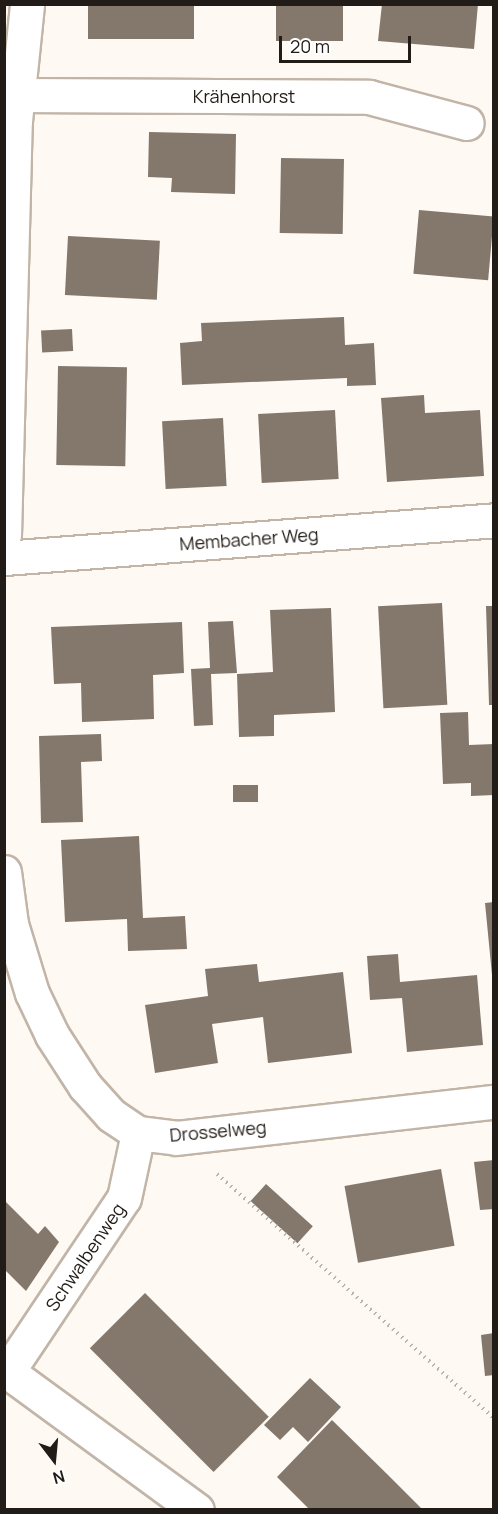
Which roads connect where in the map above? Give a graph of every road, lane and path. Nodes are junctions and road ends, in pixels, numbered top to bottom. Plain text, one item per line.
1 (27, 4) edge
2 (12, 112) edge
3 (467, 123) dead end
4 (494, 520) edge
5 (4, 535) edge
6 (4, 558) edge
7 (4, 872) edge
8 (494, 1102) edge
9 (138, 1133) junction
10 (176, 1138) junction
11 (6, 1370) edge
12 (494, 1418) edge
13 (197, 1509) edge

1 - 2 street
2 - 3 street, Krähenhorst
2 - 5 street
4 - 6 street, Membacher Weg
7 - 9 street, Drosselweg
8 - 10 street, Drosselweg
9 - 10 street, Drosselweg
9 - 11 street, Schwalbenweg
10 - 12 path
11 - 13 street, Schwalbenweg

